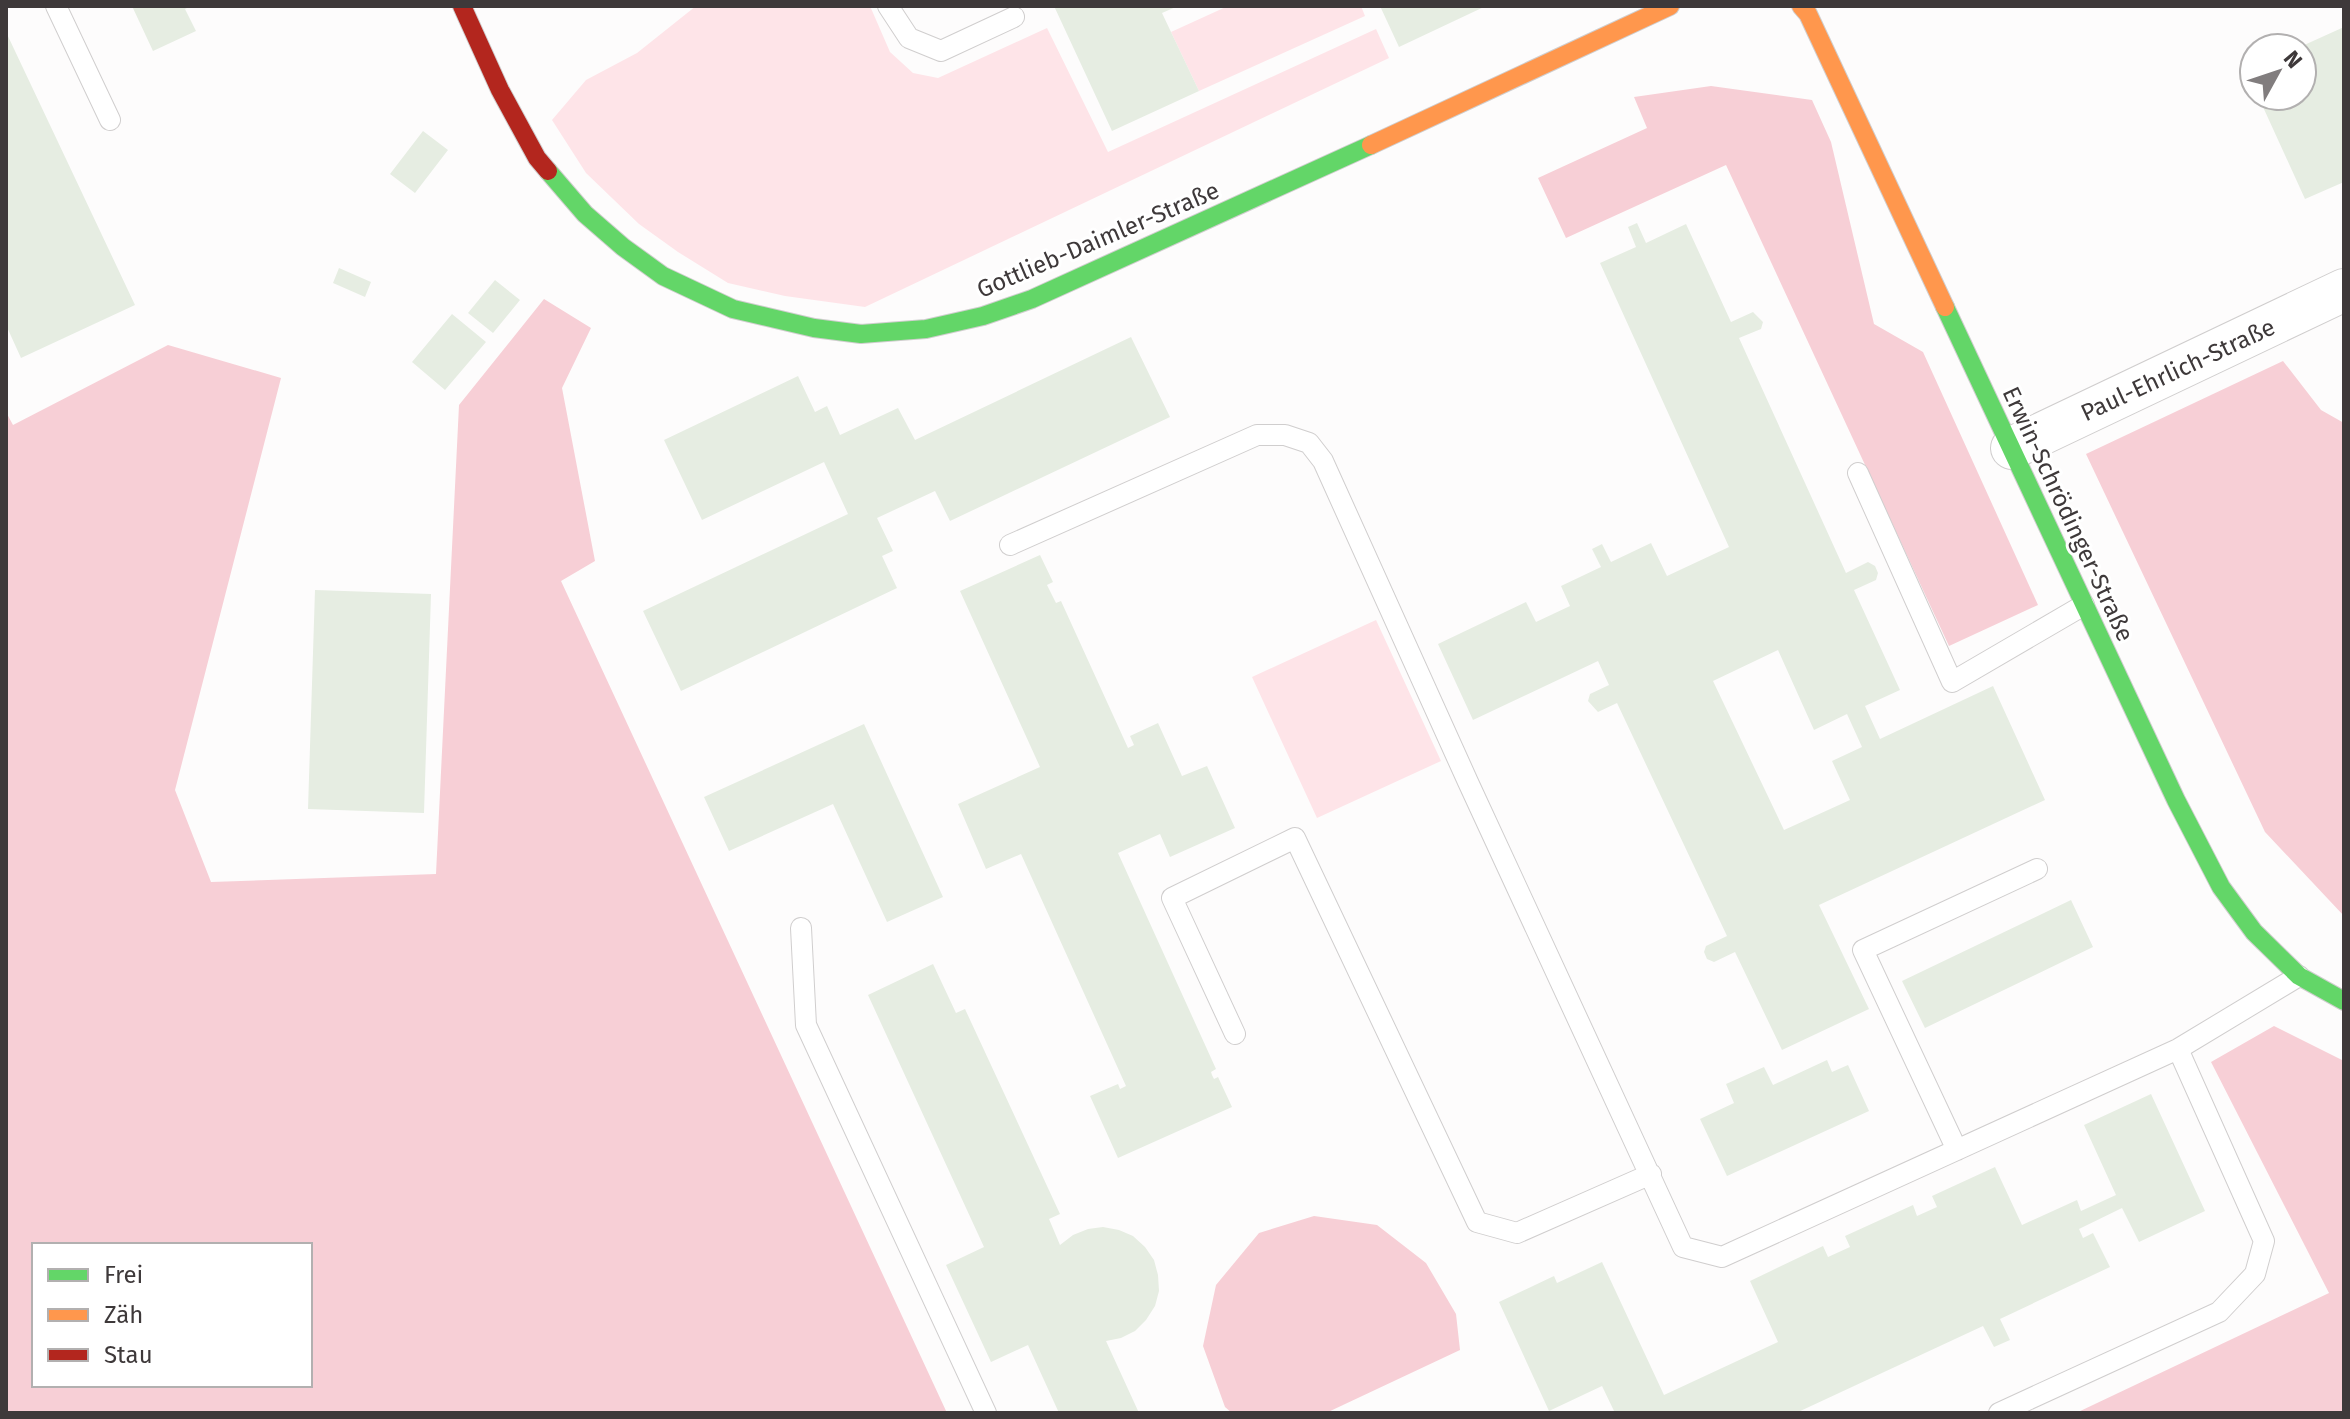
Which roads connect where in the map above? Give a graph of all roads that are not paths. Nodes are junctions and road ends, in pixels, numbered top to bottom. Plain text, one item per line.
1 (56, 6) edge
2 (462, 6) edge
3 (888, 6) edge
4 (1670, 6) edge
5 (1801, 6) edge
6 (1014, 17) dead end
7 (110, 120) dead end
8 (2344, 290) edge
9 (2012, 448) junction
10 (1858, 473) dead end
11 (1010, 545) dead end
12 (2084, 605) junction
13 (2037, 869) dead end
14 (801, 928) dead end
15 (2299, 976) junction
16 (2344, 1001) edge
17 (1235, 1034) dead end
18 (2178, 1049) junction
19 (1957, 1150) junction
20 (1651, 1174) junction
21 (986, 1413) edge
22 (1999, 1413) edge

1 - 7 lane
2 - 4 street, Gottlieb-Daimler-Straße
3 - 6 lane
5 - 9 street, Erwin-Schrödinger-Straße
8 - 9 street, Paul-Ehrlich-Straße
9 - 12 street, Erwin-Schrödinger-Straße
10 - 12 lane
11 - 20 lane
12 - 15 street, Erwin-Schrödinger-Straße
13 - 19 lane
14 - 21 lane
15 - 16 street, Erwin-Schrödinger-Straße
15 - 18 lane
17 - 20 lane
18 - 19 lane
18 - 22 lane
19 - 20 lane

